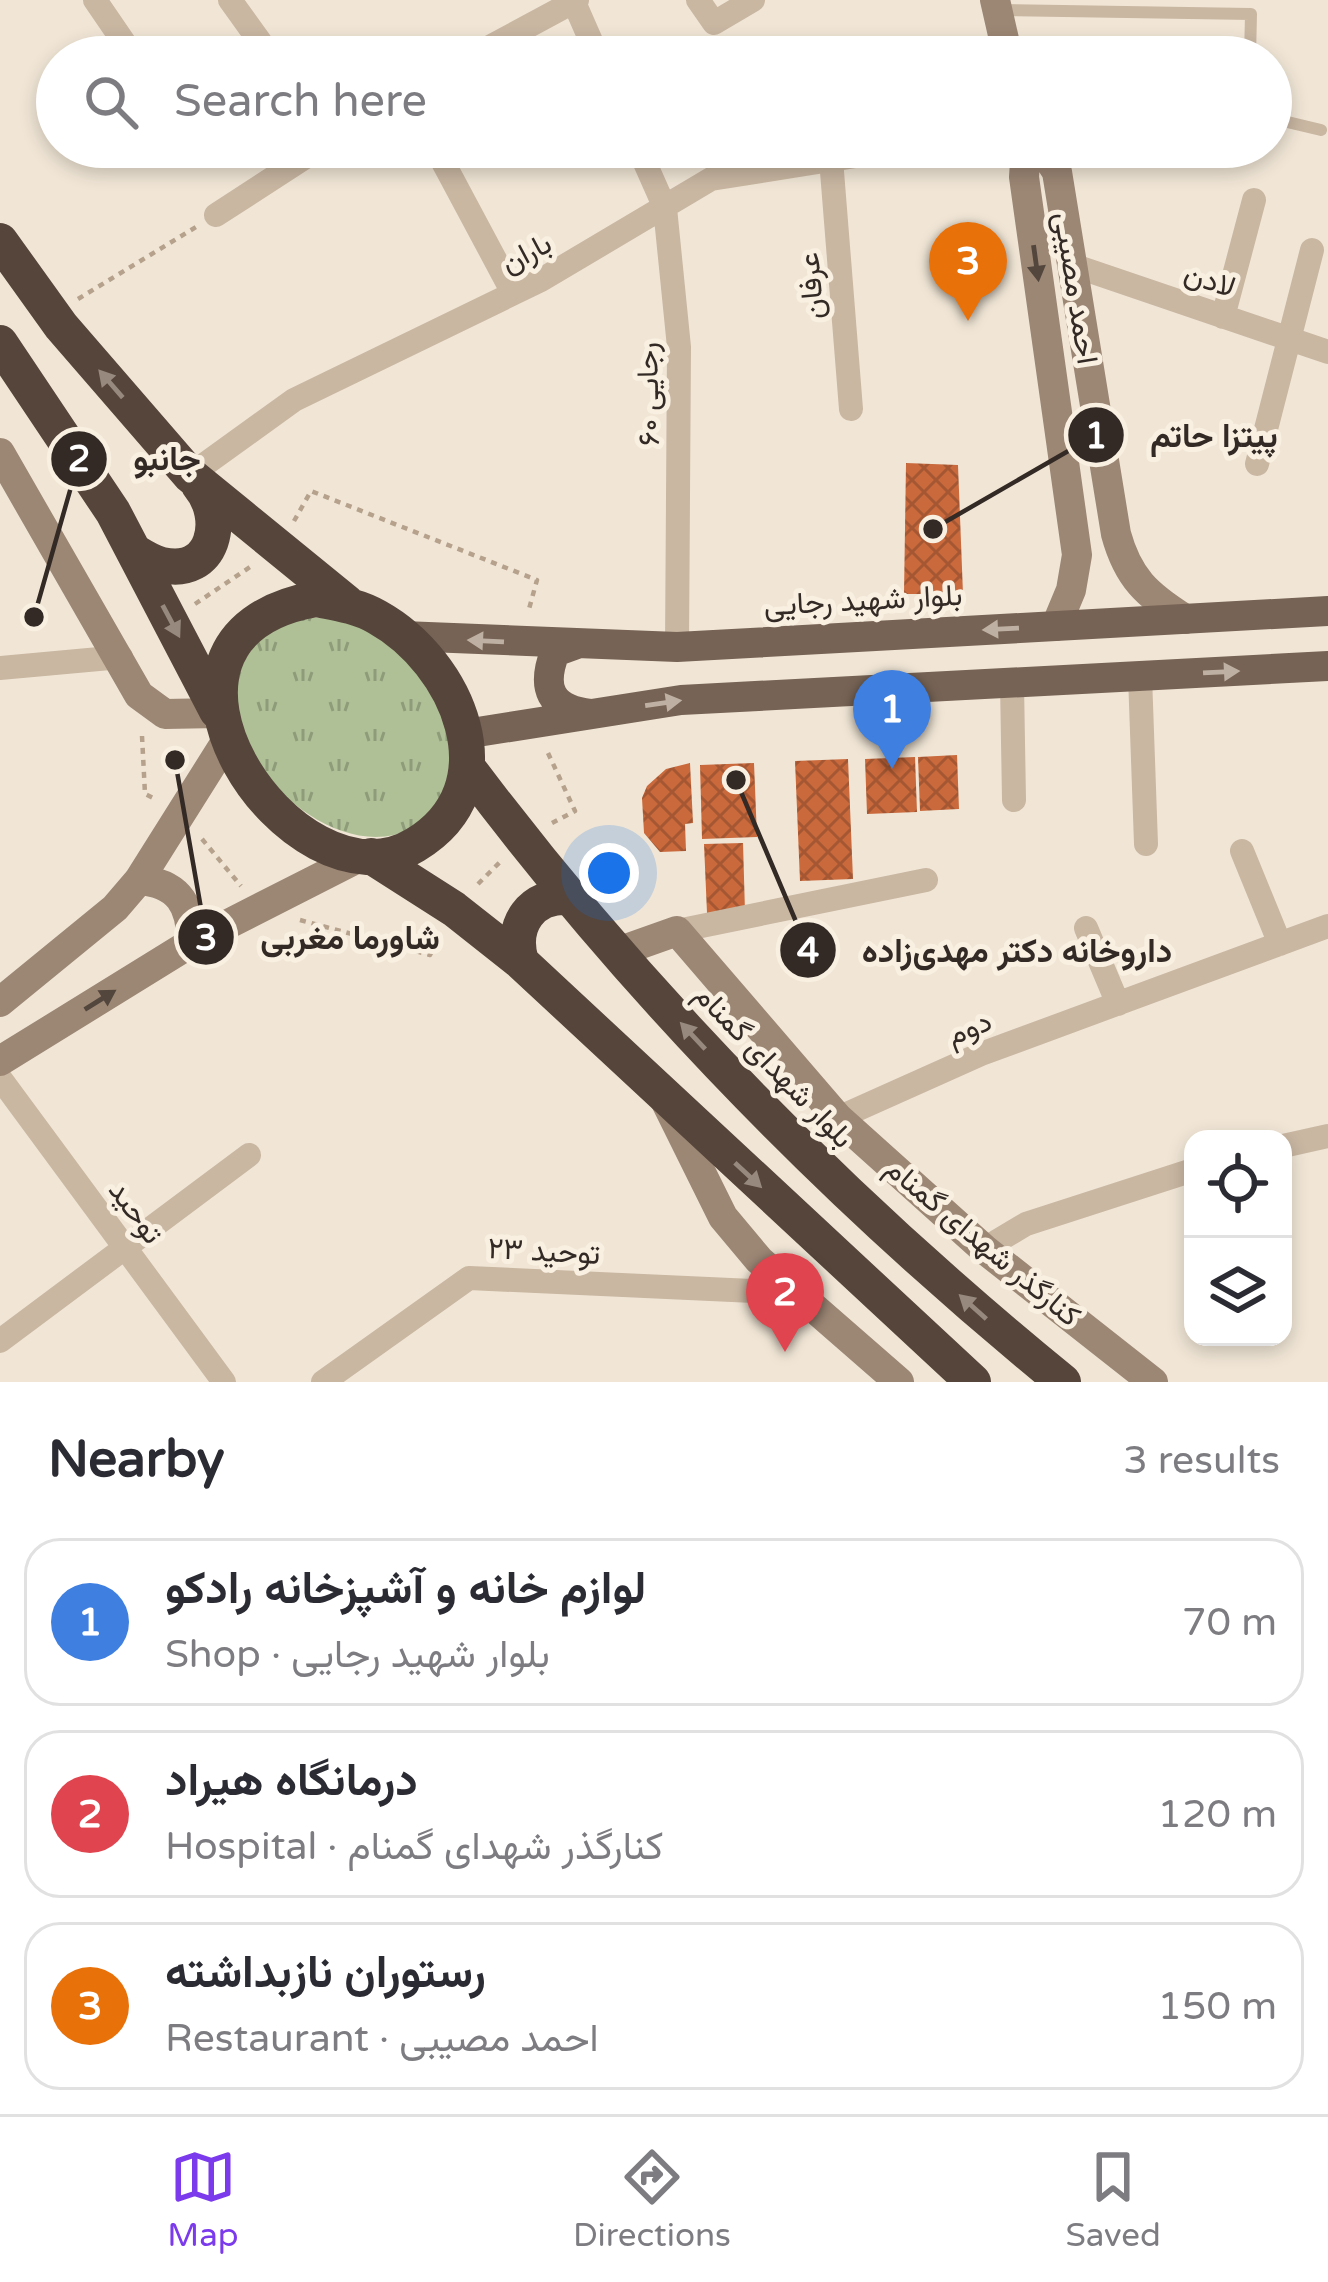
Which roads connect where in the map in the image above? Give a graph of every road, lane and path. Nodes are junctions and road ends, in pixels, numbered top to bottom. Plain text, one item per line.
1 (95, 0) edge
2 (230, 0) edge
3 (698, 0) edge
4 (753, 0) edge
5 (574, 1) edge
6 (995, 5) edge
7 (120, 36) edge
8 (256, 36) edge
9 (510, 36) edge
10 (589, 36) edge
11 (1003, 36) edge
12 (1250, 36) edge
13 (1292, 123) edge
14 (1321, 130) dead end
15 (288, 168) edge
16 (445, 168) edge
17 (647, 168) edge
18 (777, 168) edge
19 (832, 168) edge
20 (1025, 168) edge
21 (1054, 168) edge
22 (1254, 200) dead end
23 (665, 208) junction
24 (216, 214) joint
25 (0, 241) edge
26 (1312, 250) dead end
27 (1072, 265) junction
28 (513, 293) junction
29 (53, 315) junction
30 (1223, 316) junction
31 (1288, 339) junction
32 (0, 343) edge
33 (1328, 352) edge
34 (851, 409) dead end
35 (0, 453) edge
36 (1258, 464) dead end
37 (192, 477) junction
38 (1076, 543) junction
39 (1118, 544) junction
40 (135, 552) junction
41 (350, 605) junction
42 (1328, 611) edge
43 (1185, 619) junction
44 (1057, 626) junction
45 (403, 636) junction
46 (577, 644) junction
47 (677, 647) junction
48 (121, 657) junction
49 (1328, 666) edge
50 (0, 668) edge
51 (1140, 676) junction
52 (1012, 682) junction
53 (590, 714) junction
54 (223, 724) junction
55 (466, 751) junction
56 (1015, 800) dead end
57 (1146, 844) dead end
58 (1242, 851) dead end
59 (367, 855) junction
60 (139, 880) junction
61 (926, 880) dead end
62 (571, 897) junction
63 (259, 908) junction
64 (454, 909) junction
65 (1328, 926) edge
66 (1086, 928) dead end
67 (677, 932) junction
68 (191, 944) junction
69 (1280, 944) junction
70 (615, 952) junction
71 (520, 962) junction
72 (0, 1003) edge
73 (1118, 1004) junction
74 (0, 1061) edge
75 (0, 1078) edge
76 (662, 1095) junction
77 (838, 1118) junction
78 (1328, 1136) edge
79 (1292, 1144) edge
80 (248, 1155) dead end
81 (1184, 1173) edge
82 (126, 1249) junction
83 (984, 1249) junction
84 (795, 1293) junction
85 (0, 1341) edge
86 (1130, 1372) edge
87 (224, 1382) edge
88 (323, 1382) edge
89 (899, 1382) edge
90 (973, 1382) edge
91 (1063, 1382) edge
92 (1153, 1382) edge

1 - 7 street
2 - 8 street
3 - 4 street
5 - 9 street
5 - 10 street
6 - 11 street
6 - 12 lane
13 - 14 lane
15 - 24 street
16 - 28 street
17 - 23 street, رجایی ۶۰
18 - 23 street, باران
19 - 34 street, عرفان
20 -> 38 street, احمد مصیبی
21 - 27 street, احمد مصیبی
22 - 30 street
23 - 28 street, باران
23 - 47 street, رجایی ۶۰
24 - 29 path
25 - 29 highway
26 - 31 street
27 - 30 street, لادن
27 - 39 street, احمد مصیبی
28 - 37 street, باران
37 -> 29 highway
30 - 31 street, لادن
31 - 33 street, لادن
31 - 36 street
32 - 40 highway
35 - 48 street
37 - 40 highway
37 - 41 highway
38 - 39 street
38 - 44 street, احمد مصیبی
39 - 43 street, احمد مصیبی
40 -> 54 highway
41 - 45 highway
41 - 54 highway
42 - 43 main road, بلوار شهید رجایی
43 - 44 main road, بلوار شهید رجایی
44 -> 47 main road, بلوار شهید رجایی
46 -> 45 main road, بلوار شهید رجایی
45 - 55 highway
46 - 47 main road, بلوار شهید رجایی
46 - 53 main road
48 - 50 street
48 - 54 street
51 -> 49 main road
51 - 52 main road
51 - 57 street
53 -> 52 main road
52 - 56 street
53 - 55 main road
54 - 59 highway
54 - 60 street
55 - 59 highway
55 - 62 highway, بلوار شهدای گمنام
58 - 69 street
59 - 63 street
59 - 64 highway
60 - 68 street
60 - 72 street
61 - 67 street
62 - 70 highway, بلوار شهدای گمنام
62 - 71 highway
63 - 64 path
63 - 68 street
64 - 71 highway
65 - 69 street, دوم
66 - 73 street
67 - 70 street
67 - 77 street, کنارگذر شهدای گمنام
74 -> 68 street
69 - 73 street, دوم
91 -> 70 highway, بلوار شهدای گمنام
71 - 76 highway
73 - 77 street, دوم
75 - 82 street, توحید
76 - 84 street
76 -> 90 highway
77 - 83 street, کنارگذر شهدای گمنام
78 - 79 street
80 - 82 street
81 - 83 street
82 - 85 street
82 - 87 street, توحید
83 - 86 street, کنارگذر شهدای گمنام
84 - 88 street, توحید ۲۳
84 - 89 street
86 - 92 street, کنارگذر شهدای گمنام

